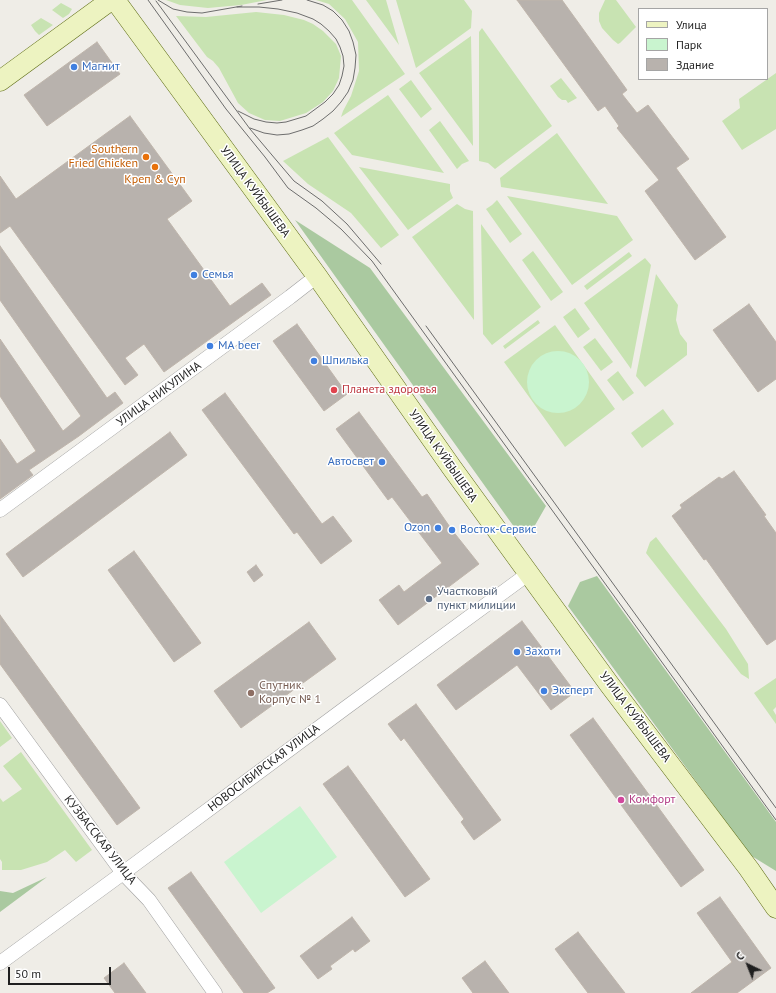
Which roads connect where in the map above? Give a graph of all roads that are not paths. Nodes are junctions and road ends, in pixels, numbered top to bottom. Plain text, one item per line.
1 (112, 0) edge
2 (115, 0) edge
3 (0, 81) edge
4 (317, 276) junction
5 (0, 510) edge
6 (528, 574) junction
7 (0, 705) edge
8 (123, 873) junction
9 (776, 908) edge
10 (0, 962) edge
11 (215, 993) edge

1 - 3 main road
2 - 4 main road, УЛИЦА КУЙБЫШЕВА
4 - 5 street, УЛИЦА НИКУЛИНА
4 - 6 main road, УЛИЦА КУЙБЫШЕВА
6 - 8 street, НОВОСИБИРСКАЯ УЛИЦА
6 - 9 main road, УЛИЦА КУЙБЫШЕВА
7 - 8 street, КУЗБАССКАЯ УЛИЦА
8 - 10 street, НОВОСИБИРСКАЯ УЛИЦА
8 - 11 street, КУЗБАССКАЯ УЛИЦА

